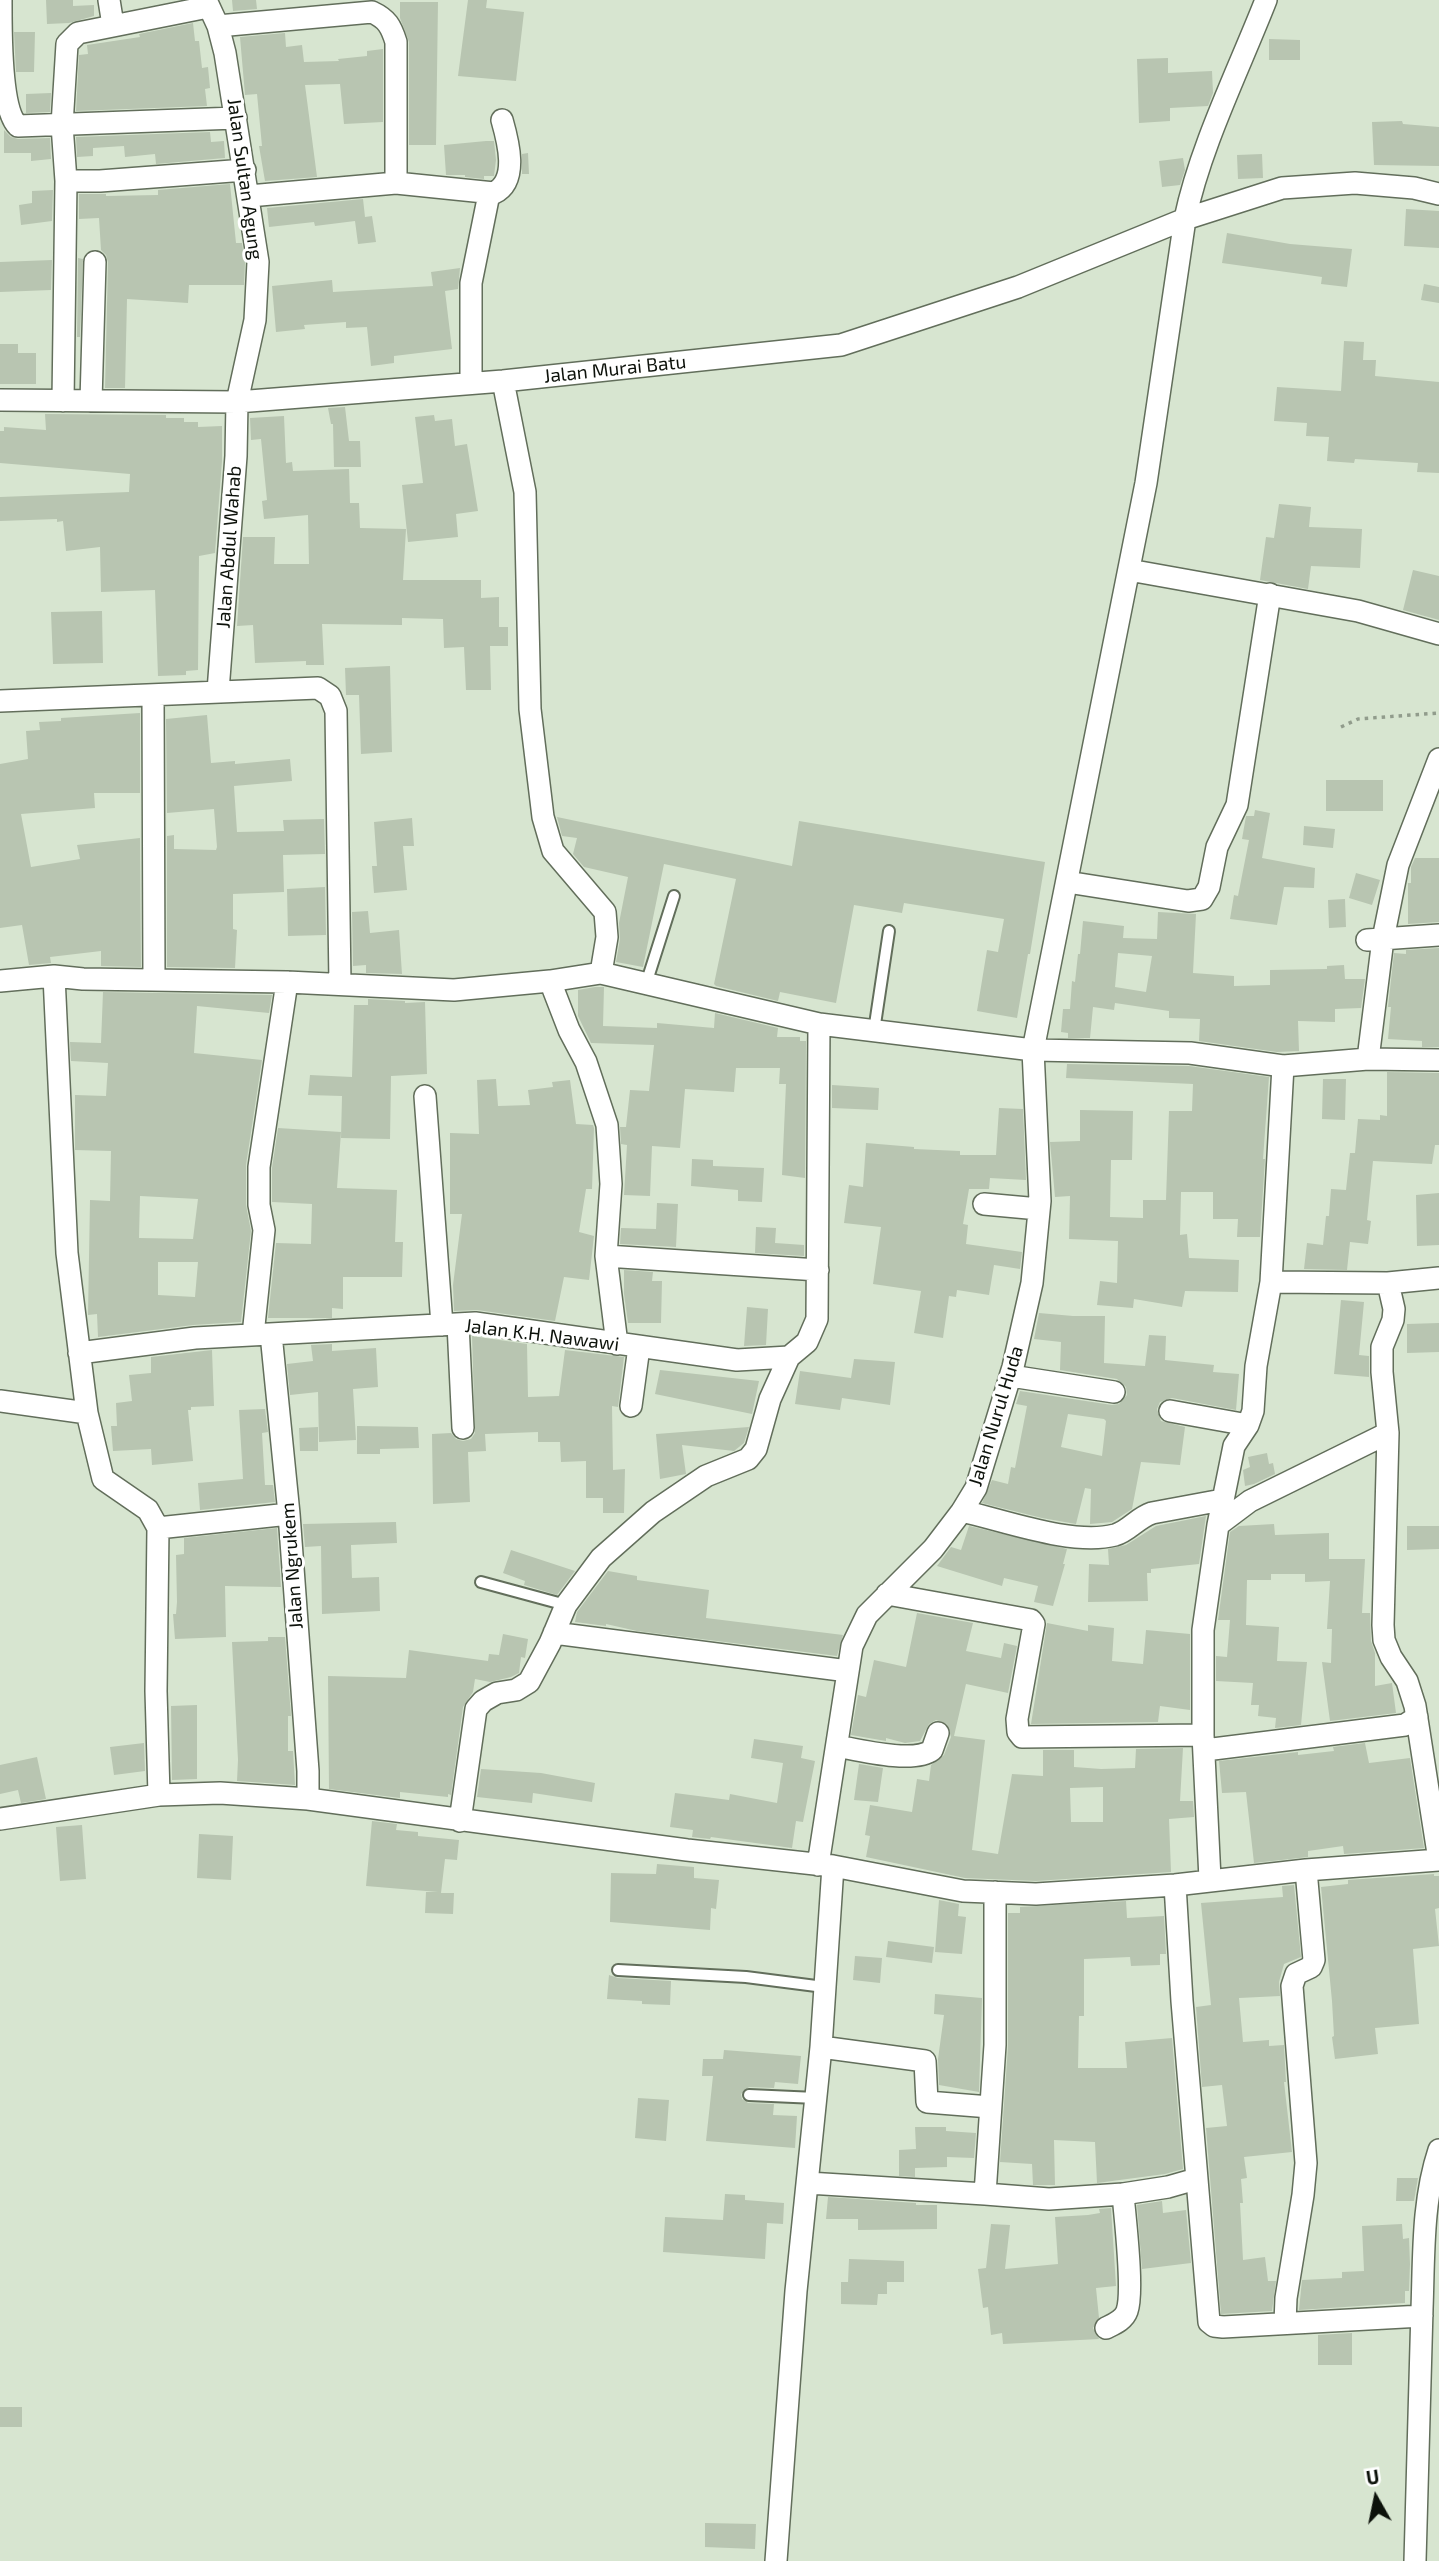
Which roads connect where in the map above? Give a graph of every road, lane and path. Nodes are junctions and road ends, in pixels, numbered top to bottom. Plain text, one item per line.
1 (1, 0) edge
2 (109, 0) edge
3 (1266, 0) edge
4 (207, 3) edge
5 (113, 25) junction
6 (218, 26) junction
7 (236, 118) junction
8 (502, 120) dead end
9 (62, 125) junction
10 (245, 170) junction
11 (66, 181) junction
12 (396, 183) junction
13 (489, 194) junction
14 (1439, 194) edge
15 (249, 197) junction
16 (1185, 219) junction
17 (95, 262) dead end
18 (503, 381) junction
19 (471, 383) junction
20 (0, 400) edge
21 (63, 401) junction
22 (92, 401) junction
23 (237, 402) junction
24 (1129, 570) junction
25 (1270, 594) junction
26 (1439, 634) edge
27 (218, 691) junction
28 (153, 695) junction
29 (0, 701) edge
30 (1439, 713) edge
31 (1341, 727) dead end
32 (1439, 759) edge
33 (1067, 882) junction
34 (674, 896) dead end
35 (890, 931) dead end
36 (1439, 935) edge
37 (1375, 939) junction
38 (601, 973) junction
39 (54, 976) junction
40 (154, 980) junction
41 (0, 981) edge
42 (550, 981) junction
43 (287, 982) junction
44 (340, 984) junction
45 (646, 984) junction
46 (819, 1024) junction
47 (874, 1031) junction
48 (1033, 1050) junction
49 (1368, 1059) junction
50 (1439, 1060) edge
51 (1283, 1066) junction
52 (425, 1096) dead end
53 (984, 1204) dead end
54 (1039, 1209) junction
55 (606, 1256) junction
56 (818, 1270) junction
57 (1439, 1278) edge
58 (1271, 1282) junction
59 (1388, 1283) junction
60 (450, 1324) junction
61 (262, 1335) junction
62 (628, 1345) junction
63 (79, 1353) junction
64 (789, 1357) junction
65 (1011, 1376) junction
66 (1114, 1392) dead end
67 (0, 1401) edge
68 (631, 1406) dead end
69 (1170, 1411) dead end
70 (87, 1413) junction
71 (1248, 1425) junction
72 (463, 1428) dead end
73 (1388, 1433) junction
74 (1222, 1500) junction
75 (962, 1511) junction
76 (289, 1514) junction
77 (1217, 1525) junction
78 (158, 1528) junction
79 (481, 1582) dead end
80 (887, 1594) junction
81 (566, 1605) junction
82 (554, 1633) junction
83 (848, 1671) junction
84 (1418, 1717) junction
85 (938, 1733) dead end
86 (1204, 1742) junction
87 (837, 1746) junction
88 (159, 1795) junction
89 (308, 1799) junction
90 (0, 1819) edge
91 (460, 1821) junction
92 (826, 1865) junction
93 (1306, 1870) junction
94 (1210, 1879) junction
95 (1175, 1885) junction
96 (995, 1892) junction
97 (618, 1970) dead end
98 (824, 1987) junction
99 (821, 2047) junction
100 (749, 2095) dead end
101 (816, 2098) junction
102 (990, 2107) junction
103 (1439, 2150) edge
104 (1196, 2179) junction
105 (808, 2183) junction
106 (985, 2194) junction
107 (1123, 2194) junction
108 (1422, 2316) junction
109 (1285, 2323) junction
110 (1106, 2328) dead end
111 (776, 2561) edge
112 (1415, 2561) edge

1 - 9 street
2 - 5 street
3 - 16 street
4 - 5 street
4 - 6 street, Jalan Sultan Agung
5 - 9 street
6 - 7 street, Jalan Sultan Agung
6 - 12 street
7 - 9 street
7 - 10 street, Jalan Sultan Agung
8 - 13 street
9 - 11 street
10 - 11 street
10 - 15 street, Jalan Sultan Agung
11 - 21 street
12 - 13 street
12 - 15 street
13 - 19 street
14 - 16 street, Jalan Murai Batu
15 - 23 street, Jalan Sultan Agung
16 - 18 street, Jalan Murai Batu
16 - 24 street, Jalan Nurul Huda
17 - 22 street
18 - 19 street, Jalan Murai Batu
18 - 38 street
19 - 23 street, Jalan Murai Batu
20 - 21 street, Jalan Murai Batu
21 - 22 street, Jalan Murai Batu
22 - 23 street, Jalan Murai Batu
23 - 27 street, Jalan Abdul Wahab
24 - 25 street
24 - 33 street, Jalan Nurul Huda
25 - 26 street
25 - 33 street
27 - 28 street
27 - 44 street
28 - 29 street
28 - 40 street
30 - 31 path
32 - 37 street
33 - 48 street, Jalan Nurul Huda
34 - 45 lane
35 - 47 lane
36 - 37 street
37 - 49 street
38 - 42 street
38 - 45 street
39 - 40 street
39 - 41 street
39 - 63 street
40 - 43 street
42 - 44 street
42 - 55 street
43 - 44 street
43 - 61 street
45 - 46 street
46 - 47 street
46 - 56 street
47 - 48 street
48 - 51 street
48 - 54 street, Jalan Nurul Huda
49 - 50 street
49 - 51 street
51 - 58 street
52 - 60 street
53 - 54 street
54 - 65 street, Jalan Nurul Huda
55 - 56 street
55 - 62 street
56 - 64 street
57 - 59 street
58 - 59 street
58 - 71 street
59 - 73 street
60 - 61 street, Jalan K.H. Nawawi
60 - 62 street, Jalan K.H. Nawawi
60 - 72 street
61 - 63 street, Jalan K.H. Nawawi
61 - 76 street, Jalan Ngrukem
62 - 64 street, Jalan K.H. Nawawi
62 - 68 street
63 - 70 street
64 - 81 street
65 - 66 street
65 - 75 street, Jalan Nurul Huda
67 - 70 street
69 - 71 street
70 - 78 street
71 - 74 street
73 - 77 street
73 - 84 street
74 - 75 street
74 - 77 street
75 - 80 street, Jalan Nurul Huda
76 - 78 street
76 - 89 street, Jalan Ngrukem
77 - 86 street
78 - 88 street
79 - 81 lane
80 - 83 street, Jalan Nurul Huda
80 - 86 street
81 - 82 street
82 - 83 street
82 - 91 street
83 - 87 street, Jalan Nurul Huda
84 - 86 street
84 - 93 street
85 - 87 street
86 - 94 street
87 - 92 street, Jalan Nurul Huda
88 - 89 street
88 - 90 street
89 - 91 street
91 - 92 street
92 - 96 street
92 - 98 street, Jalan Nurul Huda
93 - 94 street
93 - 109 street
94 - 95 street
95 - 96 street
95 - 104 street
96 - 102 street
97 - 98 lane
98 - 99 street, Jalan Nurul Huda
99 - 101 street, Jalan Nurul Huda
99 - 102 street
100 - 101 lane
101 - 105 street, Jalan Nurul Huda
102 - 106 street
103 - 108 street
104 - 107 street
104 - 109 street
105 - 106 street
105 - 111 street, Jalan Nurul Huda
106 - 107 street
107 - 110 street
108 - 109 street
108 - 112 street

